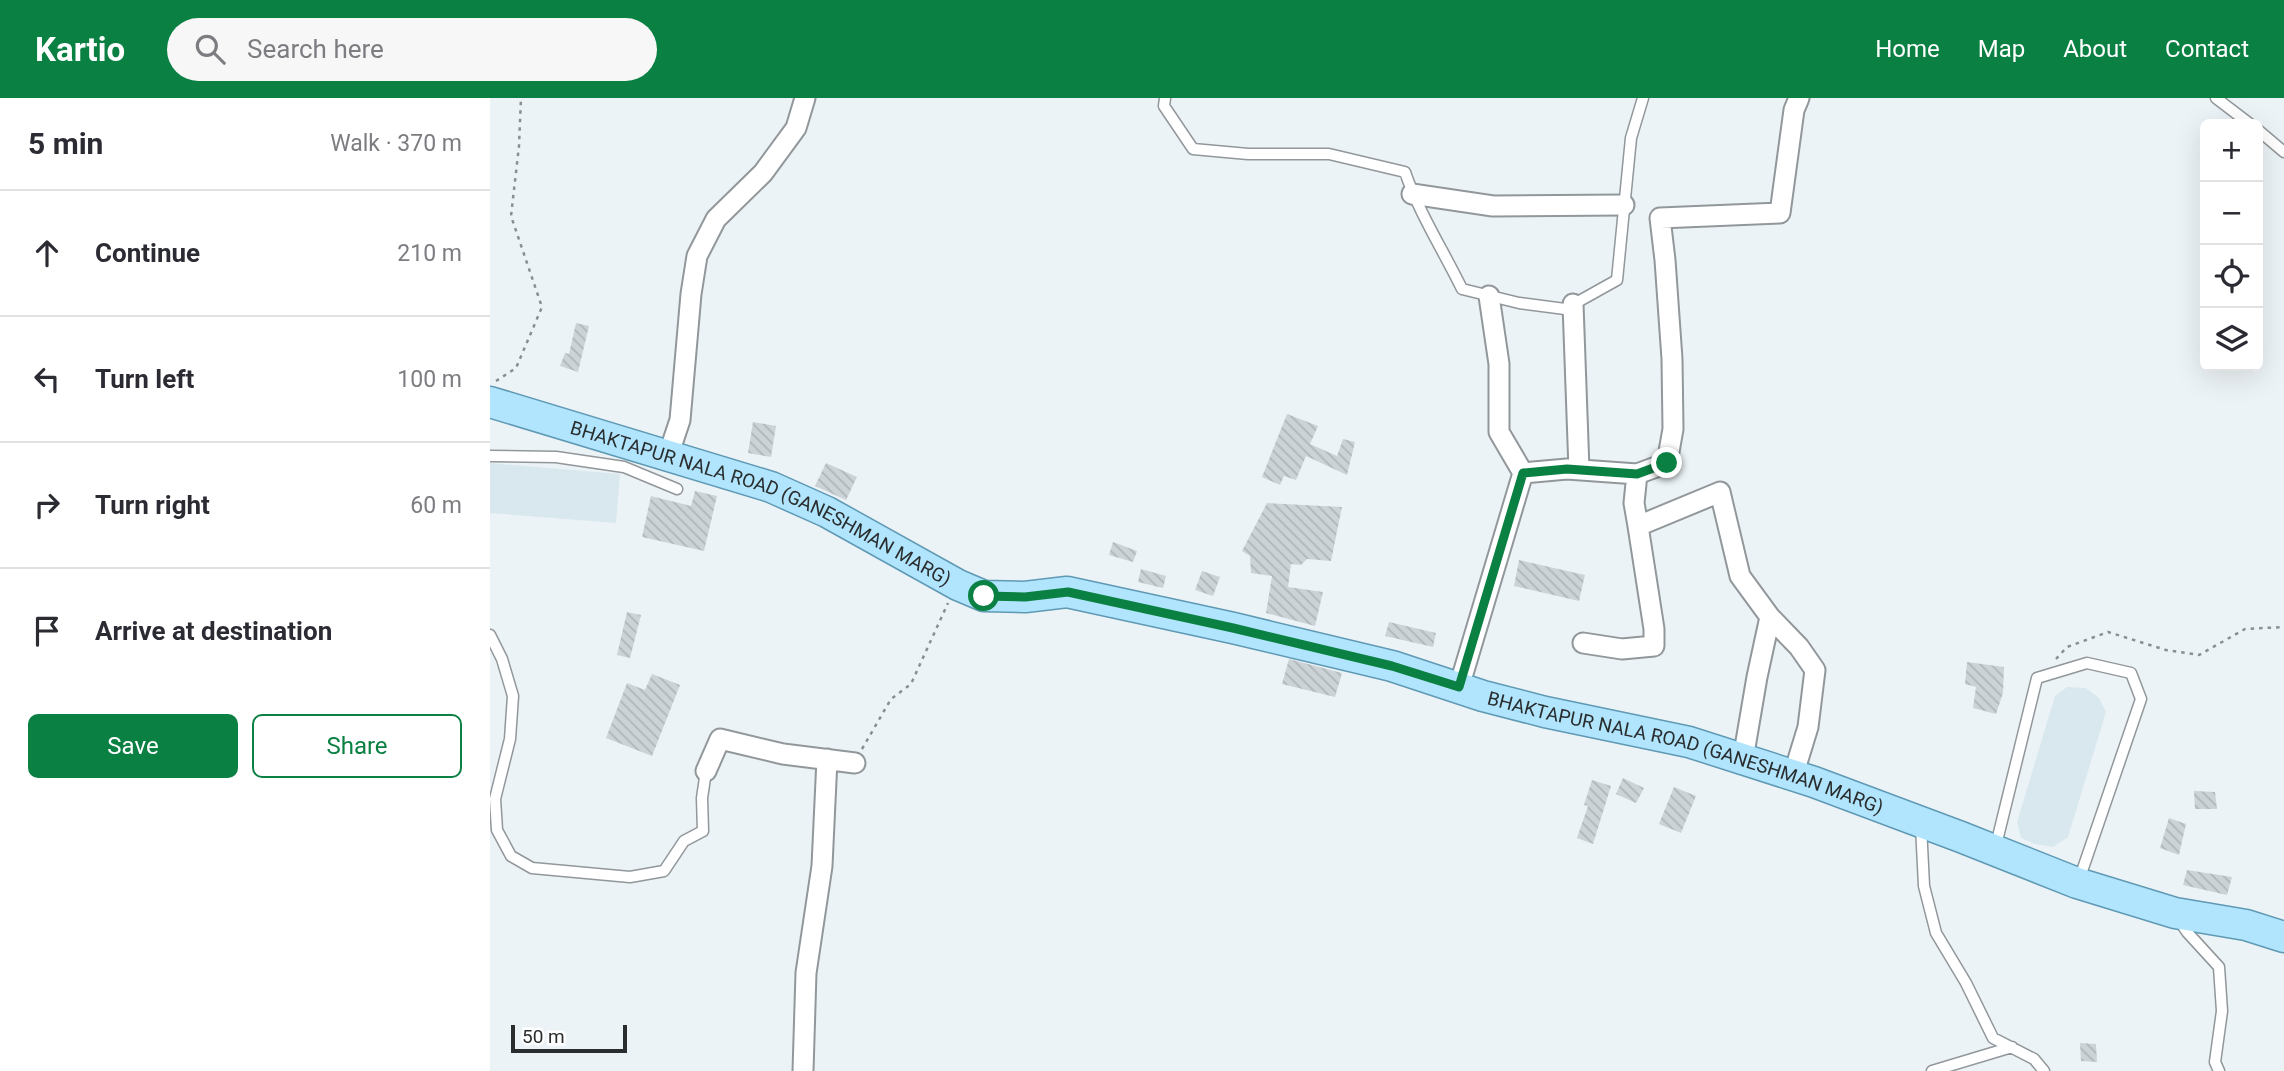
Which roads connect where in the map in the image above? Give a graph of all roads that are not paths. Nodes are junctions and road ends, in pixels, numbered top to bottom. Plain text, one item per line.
1 (805, 98) edge
2 (1165, 98) edge
3 (1643, 98) edge
4 (1799, 98) edge
5 (2216, 98) edge
6 (2243, 119) edge
7 (2263, 134) edge
8 (2284, 152) edge
9 (1412, 194) junction
10 (1624, 205) junction
11 (1489, 296) junction
12 (1573, 304) junction
13 (490, 402) edge
14 (490, 456) edge
15 (668, 456) junction
16 (1579, 470) junction
17 (1523, 473) junction
18 (1637, 474) junction
19 (677, 489) dead end
20 (1638, 526) junction
21 (1770, 618) junction
22 (490, 635) edge
23 (1583, 643) dead end
24 (1459, 687) junction
25 (827, 759) junction
26 (1743, 759) junction
27 (855, 763) road end
28 (706, 771) joint
29 (1793, 776) junction
30 (1921, 822) junction
31 (1994, 852) junction
32 (2077, 883) junction
33 (2175, 913) junction
34 (2284, 937) edge
35 (2012, 1047) junction
36 (803, 1071) edge
37 (1933, 1071) edge
38 (2044, 1071) edge
39 (2219, 1071) edge

1 - 15 street
2 - 9 lane
3 - 10 lane
4 - 18 street
5 - 6 lane
7 - 8 lane
9 - 10 street
9 - 11 lane
10 - 12 lane
11 - 12 lane
11 - 17 street
12 - 16 street
13 - 15 main road, BHAKTAPUR NALA ROAD (GANESHMAN MARG)
14 - 19 lane
15 - 24 main road, BHAKTAPUR NALA ROAD (GANESHMAN MARG)
16 - 17 street
16 - 18 street
17 - 24 street
18 - 20 street
20 - 21 street
20 - 23 street
21 - 26 street
21 - 29 street
22 - 28 lane
24 - 26 main road, BHAKTAPUR NALA ROAD (GANESHMAN MARG)
25 - 27 street
25 - 28 street
25 - 36 street
26 - 29 main road, BHAKTAPUR NALA ROAD (GANESHMAN MARG)
29 - 30 main road, BHAKTAPUR NALA ROAD (GANESHMAN MARG)
30 - 31 main road, BHAKTAPUR NALA ROAD (GANESHMAN MARG)
30 - 35 lane
31 - 32 main road, BHAKTAPUR NALA ROAD (GANESHMAN MARG)
31 - 32 lane
32 - 33 main road, BHAKTAPUR NALA ROAD (GANESHMAN MARG)
33 - 34 main road, BHAKTAPUR NALA ROAD (GANESHMAN MARG)
33 - 39 lane
35 - 37 lane
35 - 38 lane

